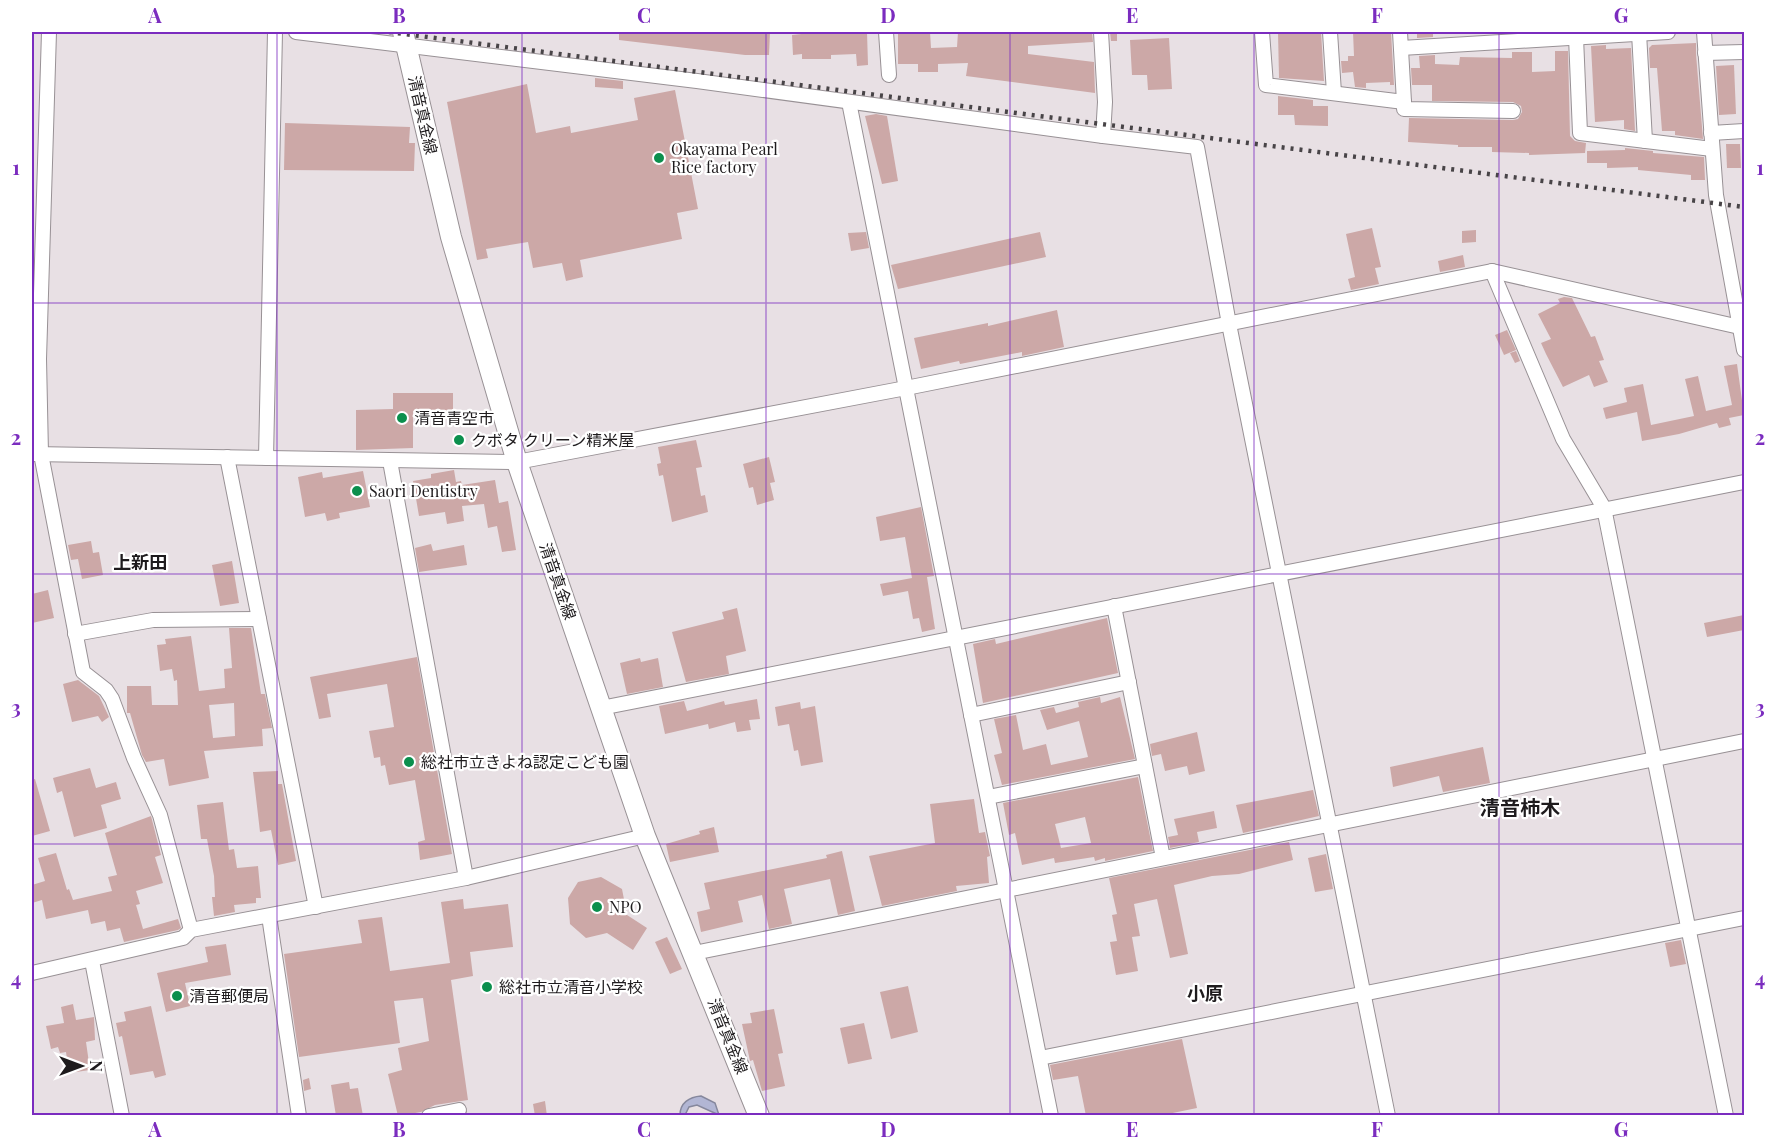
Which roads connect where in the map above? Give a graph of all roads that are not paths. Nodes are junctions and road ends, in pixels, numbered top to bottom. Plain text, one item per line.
1 (49, 32) edge
2 (275, 32) edge
3 (296, 32) edge
4 (886, 32) edge
5 (1101, 32) edge
6 (1262, 32) edge
7 (1330, 32) edge
8 (1400, 32) edge
9 (1668, 32) edge
10 (1704, 32) edge
11 (1625, 33) edge
12 (1639, 33) junction
13 (1546, 35) edge
14 (1473, 37) edge
15 (1576, 37) junction
16 (405, 38) edge
17 (1401, 48) junction
18 (1744, 52) edge
19 (1705, 53) junction
20 (889, 75) dead end
21 (1334, 93) junction
22 (849, 102) junction
23 (1404, 102) junction
24 (1513, 111) dead end
25 (1744, 131) edge
26 (1711, 133) junction
27 (1103, 136) junction
28 (1645, 141) junction
29 (1712, 149) junction
30 (1492, 271) junction
31 (1229, 324) junction
32 (1742, 327) edge
33 (1744, 350) edge
34 (906, 388) junction
35 (36, 454) edge
36 (227, 457) junction
37 (266, 458) junction
38 (390, 461) junction
39 (517, 462) junction
40 (1744, 482) edge
41 (1604, 508) junction
42 (1279, 574) junction
43 (1114, 606) junction
44 (259, 619) junction
45 (75, 634) junction
46 (956, 639) junction
47 (1129, 682) junction
48 (601, 708) junction
49 (971, 715) junction
50 (1744, 741) edge
51 (1654, 759) junction
52 (1145, 766) junction
53 (988, 797) junction
54 (1330, 825) junction
55 (645, 836) junction
56 (1163, 858) junction
57 (466, 878) junction
58 (1006, 889) junction
59 (316, 907) junction
60 (268, 916) junction
61 (1744, 918) edge
62 (1688, 929) junction
63 (191, 930) junction
64 (694, 953) junction
65 (92, 961) junction
66 (32, 973) edge
67 (1364, 994) junction
68 (1040, 1058) junction
69 (459, 1110) dead end
70 (437, 1115) edge
71 (122, 1116) edge
72 (299, 1116) edge
73 (759, 1116) edge
74 (1051, 1116) edge
75 (1388, 1116) edge
76 (1726, 1116) edge

1 - 35 street
2 - 37 street
3 - 16 street
4 - 20 street
5 - 27 street
6 - 21 street
7 - 21 street
8 - 17 street
9 - 12 street
10 - 19 street
11 - 12 street
11 - 15 street
12 - 28 street
13 - 14 street
13 - 15 street
14 - 17 street
15 - 28 street
16 - 22 street
16 - 39 main road, 清音真金線
17 - 23 street
18 - 19 street
19 - 26 street
21 - 23 street
22 - 27 street
22 - 34 street
23 - 24 street
25 - 26 street
26 - 29 street
27 - 31 street
28 - 29 street
29 - 32 street
30 - 31 street
30 - 32 street
30 - 41 street
31 - 34 street
31 - 42 street
32 - 33 street
34 - 39 street
34 - 46 street
35 - 36 street
35 - 45 street
36 - 37 street
36 - 44 street
37 - 38 street
38 - 39 street
38 - 57 street
39 - 48 main road, 清音真金線
40 - 41 street
41 - 42 street
41 - 51 street
42 - 43 street
42 - 54 street
43 - 46 street
43 - 47 street
44 - 45 street
44 - 59 street
45 - 63 street
46 - 48 street
46 - 49 street
47 - 49 street
47 - 52 street
48 - 55 main road, 清音真金線
49 - 53 street
50 - 51 street
51 - 54 street
51 - 62 street
52 - 53 street
52 - 56 street
53 - 58 street
54 - 56 street
54 - 67 street
55 - 57 street
55 - 64 main road, 清音真金線
56 - 58 street
57 - 59 street
58 - 64 street
58 - 68 street
59 - 60 street
60 - 63 street
60 - 72 street
61 - 62 street
62 - 67 street
62 - 76 street
63 - 65 street
64 - 73 main road, 清音真金線
65 - 66 street
65 - 71 street
67 - 68 street
67 - 75 street
68 - 74 street
69 - 70 street

